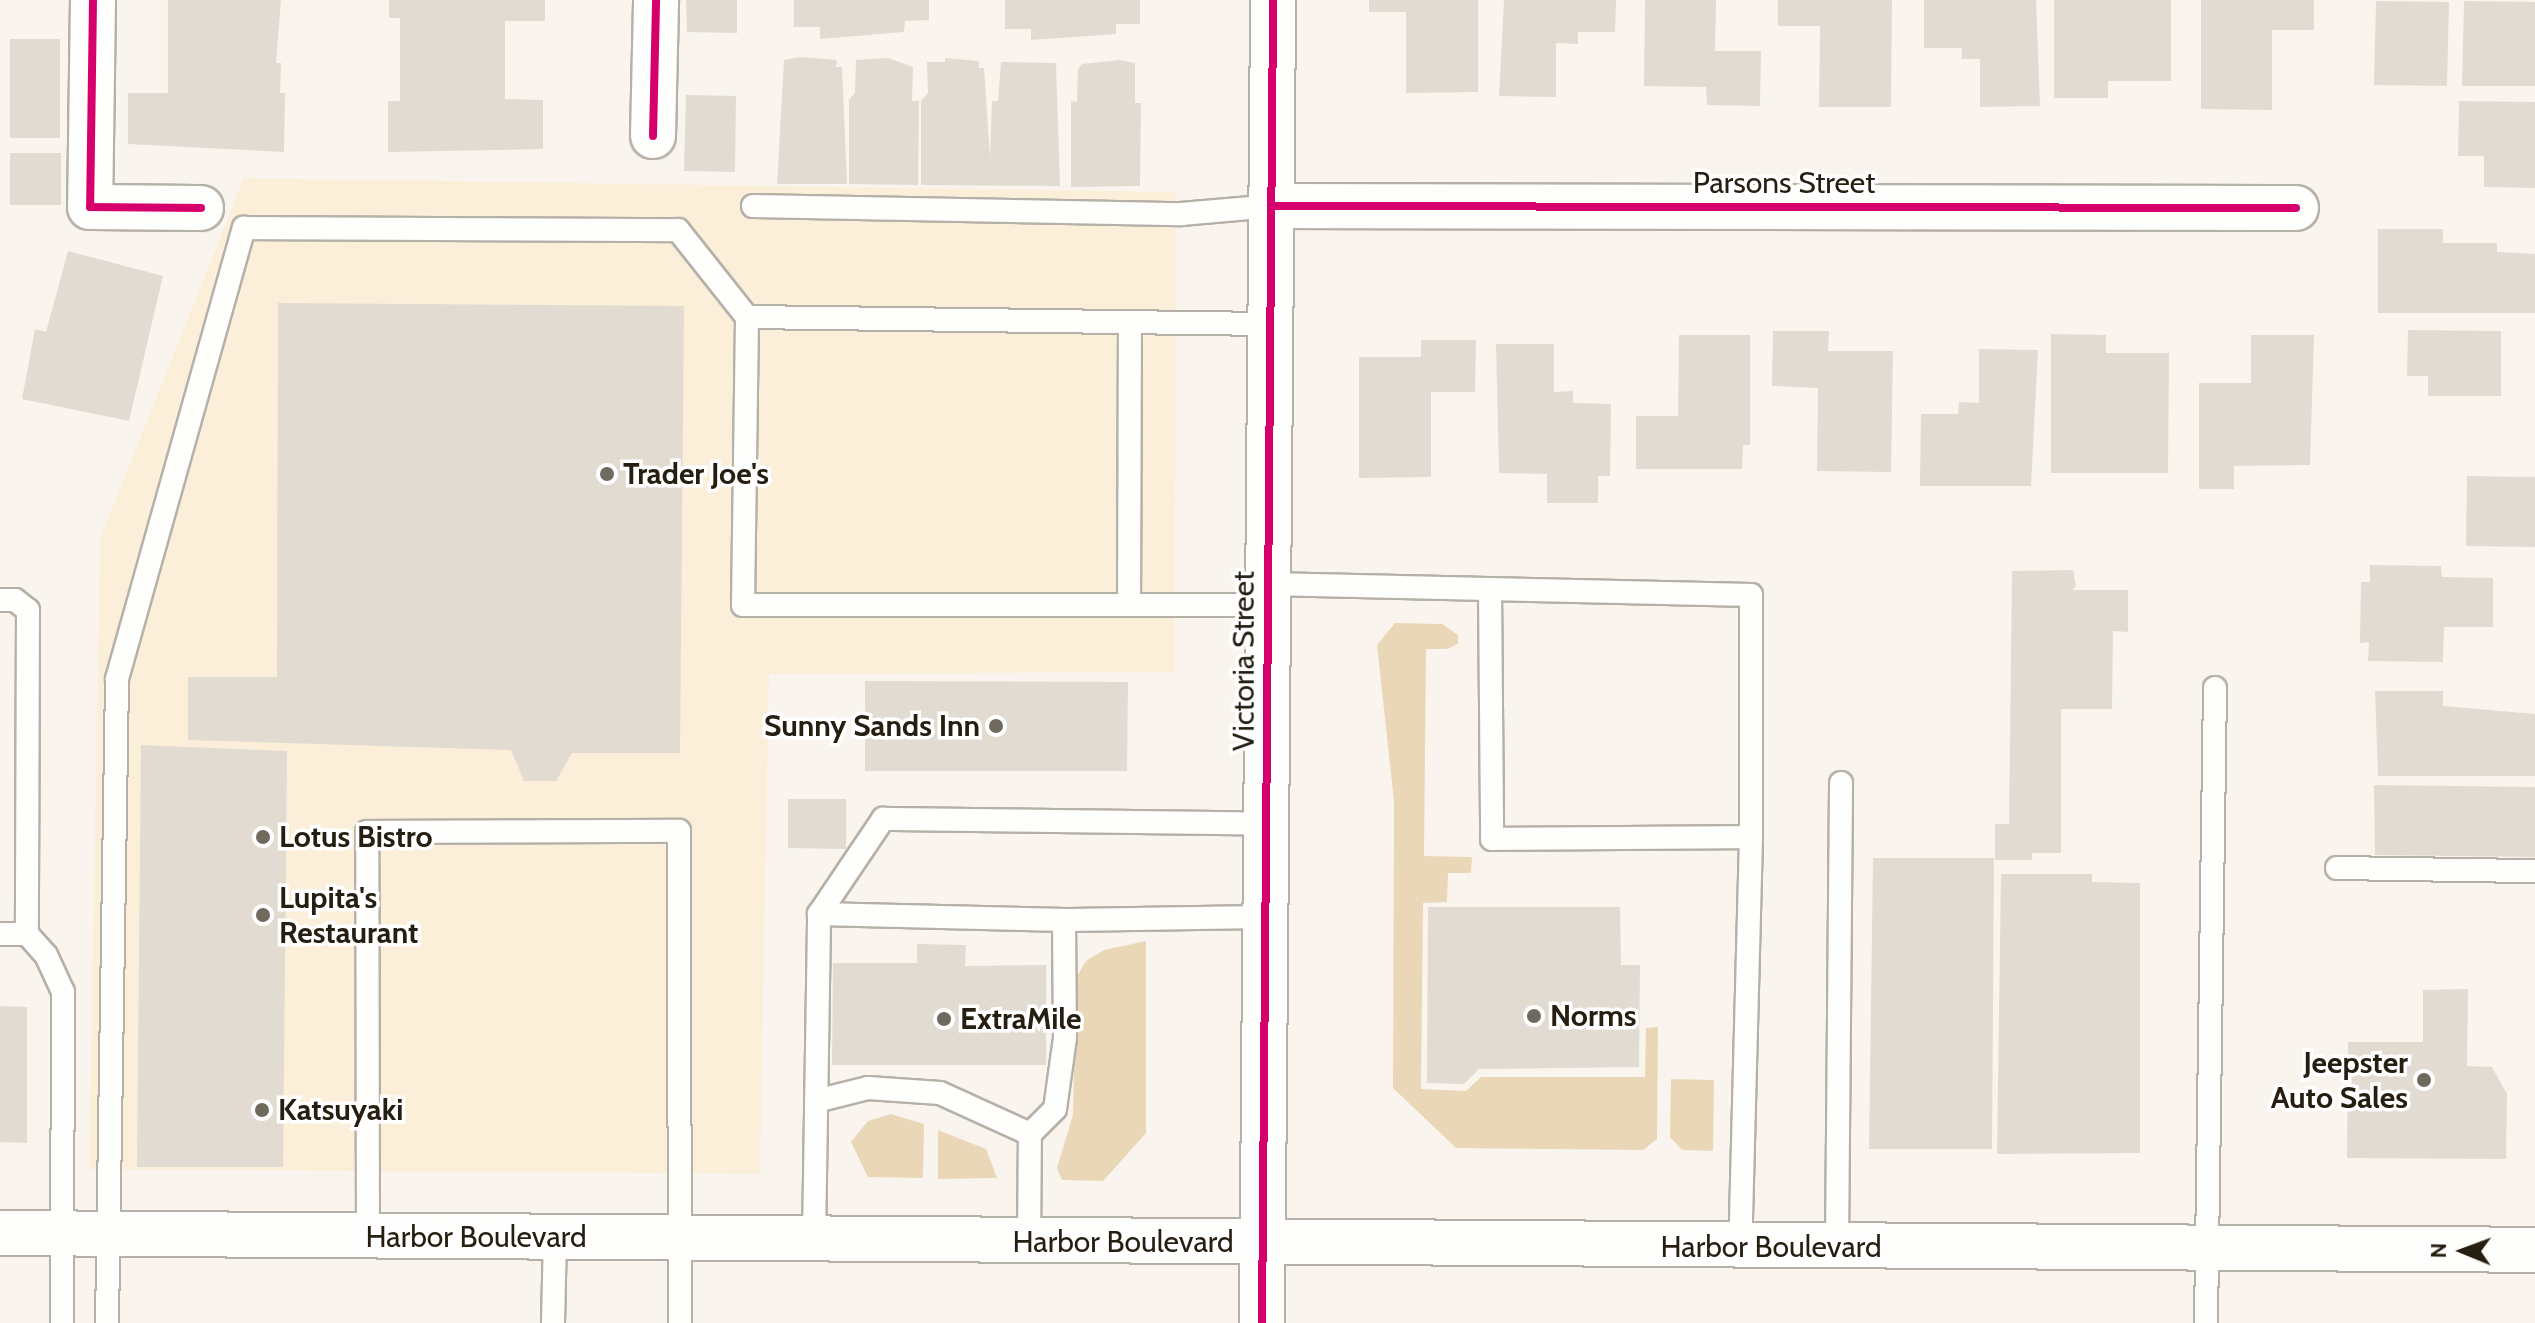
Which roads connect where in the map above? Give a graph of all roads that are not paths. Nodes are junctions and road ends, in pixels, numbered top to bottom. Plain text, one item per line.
1 (93, 0) edge
2 (656, 0) edge
3 (1273, 0) edge
4 (653, 136) dead end
5 (753, 206) dead end
6 (1272, 206) junction
7 (201, 208) dead end
8 (2296, 208) dead end
9 (747, 317) junction
10 (1130, 322) junction
11 (1271, 324) junction
12 (1490, 590) junction
13 (1269, 594) junction
14 (0, 600) edge
15 (1129, 605) junction
16 (2215, 688) dead end
17 (1841, 783) dead end
18 (1267, 824) junction
19 (1751, 837) junction
20 (2337, 868) dead end
21 (2535, 871) edge
22 (819, 914) junction
23 (1266, 917) junction
24 (1064, 920) junction
25 (0, 934) edge
26 (27, 934) junction
27 (816, 1101) junction
28 (1030, 1134) junction
29 (0, 1233) edge
30 (62, 1234) junction
31 (108, 1235) junction
32 (368, 1236) junction
33 (555, 1237) junction
34 (679, 1239) junction
35 (814, 1240) junction
36 (1029, 1242) junction
37 (1263, 1244) junction
38 (1740, 1246) junction
39 (1837, 1247) junction
40 (2207, 1248) junction
41 (2535, 1250) edge
42 (62, 1323) edge
43 (107, 1323) edge
44 (553, 1323) edge
45 (680, 1323) edge
46 (1262, 1323) edge
47 (2206, 1323) edge

1 - 7 main road
2 - 4 main road
3 - 6 main road, Victoria Street
5 - 6 lane
6 - 8 main road, Parsons Street
6 - 11 main road, Victoria Street
9 - 10 lane
9 - 15 lane
9 - 31 lane
10 - 11 lane
10 - 15 lane
11 - 13 main road, Victoria Street
12 - 13 lane
12 - 19 lane
12 - 19 lane
13 - 15 lane
13 - 18 main road, Victoria Street
14 - 26 lane
16 - 40 lane
17 - 39 lane
18 - 22 lane
18 - 23 main road, Victoria Street
19 - 38 lane
20 - 21 lane
22 - 24 lane
22 - 27 lane
23 - 24 lane
23 - 37 main road, Victoria Street
24 - 28 lane
25 - 26 lane
26 - 30 lane
27 - 28 lane
27 - 35 lane
28 - 36 lane
29 - 30 main road, Harbor Boulevard
30 - 31 main road, Harbor Boulevard
30 - 42 lane
31 - 32 main road, Harbor Boulevard
31 - 43 lane
32 - 33 main road, Harbor Boulevard
32 - 34 lane
33 - 34 main road, Harbor Boulevard
33 - 44 lane
34 - 35 main road, Harbor Boulevard
34 - 45 lane
35 - 36 main road, Harbor Boulevard
36 - 37 main road, Harbor Boulevard
37 - 38 main road, Harbor Boulevard
37 - 46 main road, Victoria Street
38 - 39 main road, Harbor Boulevard
39 - 40 main road, Harbor Boulevard
40 - 41 main road, Harbor Boulevard
40 - 47 lane

